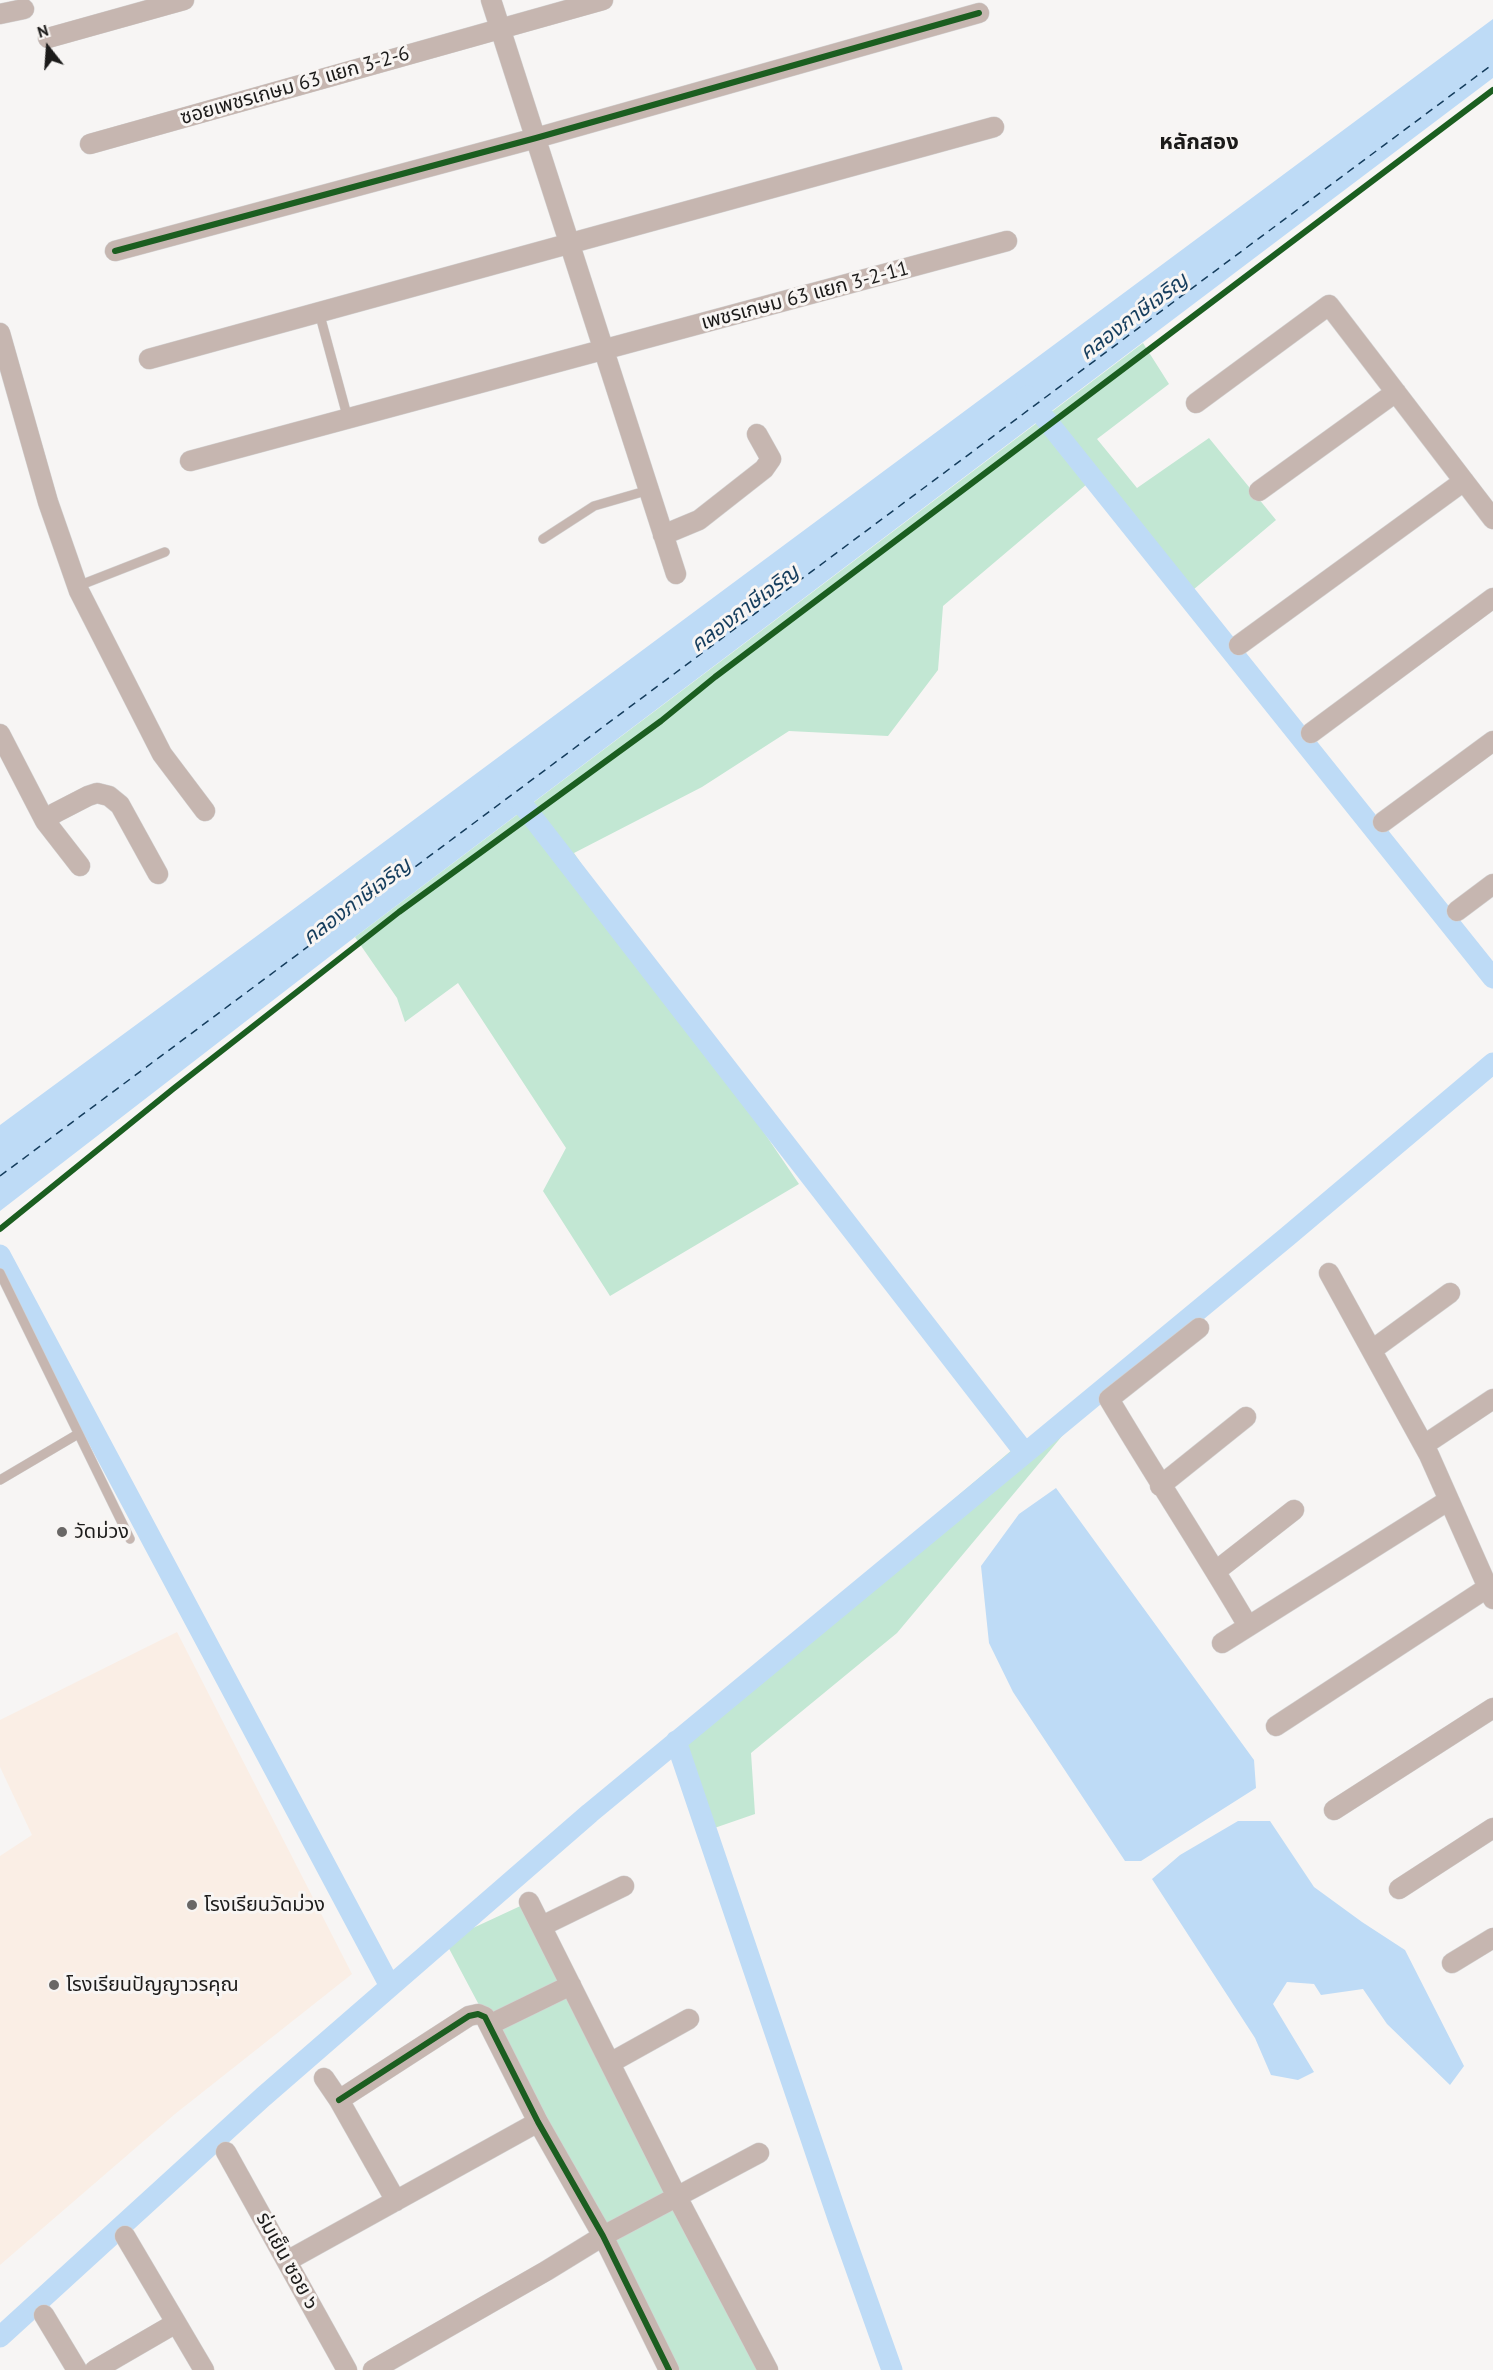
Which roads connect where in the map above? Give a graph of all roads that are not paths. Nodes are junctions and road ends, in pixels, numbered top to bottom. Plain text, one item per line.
1 (184, 0) edge
2 (491, 0) edge
3 (603, 0) edge
4 (24, 9) dead end
5 (979, 13) dead end
6 (0, 14) edge
7 (500, 28) junction
8 (48, 38) dead end
9 (994, 127) dead end
10 (536, 138) junction
11 (90, 144) dead end
12 (1007, 241) dead end
13 (570, 243) junction
14 (115, 251) dead end
15 (319, 312) junction
16 (0, 333) edge
17 (604, 351) junction
18 (149, 359) dead end
19 (1396, 392) junction
20 (1196, 403) dead end
21 (348, 419) junction
22 (757, 435) dead end
23 (190, 461) dead end
24 (1464, 481) junction
25 (649, 490) junction
26 (1259, 491) dead end
27 (1493, 519) edge
28 (663, 535) junction
29 (543, 539) dead end
30 (165, 552) dead end
31 (676, 574) dead end
32 (78, 586) junction
33 (1493, 598) edge
34 (1239, 645) dead end
35 (1311, 733) dead end
36 (0, 734) edge
37 (1493, 741) edge
38 (205, 811) dead end
39 (45, 821) junction
40 (1383, 822) dead end
41 (80, 866) dead end
42 (158, 874) dead end
43 (1493, 884) edge
44 (1457, 911) dead end
45 (0, 1273) edge
46 (1329, 1273) dead end
47 (1450, 1293) dead end
48 (1199, 1328) dead end
49 (1372, 1350) junction
50 (1493, 1399) edge
51 (1246, 1417) dead end
52 (78, 1434) junction
53 (1424, 1445) junction
54 (0, 1480) edge
55 (1160, 1486) junction
56 (1449, 1500) junction
57 (1294, 1510) dead end
58 (130, 1539) dead end
59 (1216, 1571) junction
60 (1490, 1593) edge
61 (1248, 1626) junction
62 (1222, 1643) dead end
63 (1493, 1708) edge
64 (1276, 1726) dead end
65 (1334, 1810) dead end
66 (1493, 1827) edge
67 (624, 1886) dead end
68 (1399, 1889) dead end
69 (529, 1902) dead end
70 (542, 1926) junction
71 (1493, 1938) edge
72 (1452, 1963) dead end
73 (571, 1985) junction
74 (689, 2019) dead end
75 (489, 2025) junction
76 (610, 2063) junction
77 (324, 2078) dead end
78 (339, 2100) junction
79 (538, 2122) junction
80 (226, 2152) dead end
81 (759, 2153) dead end
82 (676, 2195) junction
83 (396, 2201) junction
84 (125, 2236) dead end
85 (603, 2236) junction
86 (287, 2261) junction
87 (44, 2315) dead end
88 (176, 2323) junction
89 (661, 2367) edge
90 (77, 2370) edge
91 (94, 2370) edge
92 (204, 2370) edge
93 (348, 2370) edge
94 (373, 2370) edge
95 (768, 2370) edge

1 - 8 street
2 - 7 street
3 - 7 street, ซอยเพชรเกษม 63 แยก 3-2-6
4 - 6 street
5 - 10 street
7 - 10 street
7 - 11 street, ซอยเพชรเกษม 63 แยก 3-2-6
9 - 13 street
10 - 13 street
10 - 14 street
12 - 17 street, เพชรเกษม 63 แยก 3-2-11
13 - 15 street
13 - 17 street
15 - 18 street
15 - 21 lane
16 - 32 street
17 - 21 street, เพชรเกษม 63 แยก 3-2-11
17 - 25 street
19 - 20 street
19 - 24 street
19 - 26 street
21 - 23 street, เพชรเกษม 63 แยก 3-2-11
22 - 28 street
24 - 27 street
24 - 34 street
25 - 28 street
25 - 29 lane
28 - 31 street
30 - 32 lane
32 - 38 street
33 - 35 street
36 - 39 street
37 - 40 street
39 - 41 street
39 - 42 street
43 - 44 street
45 - 52 lane
46 - 49 street
47 - 49 street
48 - 55 street
49 - 53 street
50 - 53 street
51 - 55 street
52 - 54 lane
52 - 58 lane
53 - 56 street
55 - 59 street
56 - 60 street
56 - 61 street
57 - 59 street
59 - 61 street
60 - 64 street
61 - 62 street
63 - 65 street
66 - 68 street
67 - 70 street
69 - 70 street
70 - 73 street
71 - 72 street
73 - 75 street
73 - 76 street
74 - 76 street
75 - 78 street
75 - 79 street
76 - 82 street
77 - 78 street
78 - 83 street
79 - 83 street
79 - 85 street
80 - 86 street, ร่มเย็น ซอย ๖
81 - 82 street
82 - 85 street
82 - 95 street
83 - 86 street
84 - 88 street
85 - 89 street
85 - 94 street
86 - 93 street, ร่มเย็น ซอย ๖
87 - 90 street
88 - 91 street
88 - 92 street

